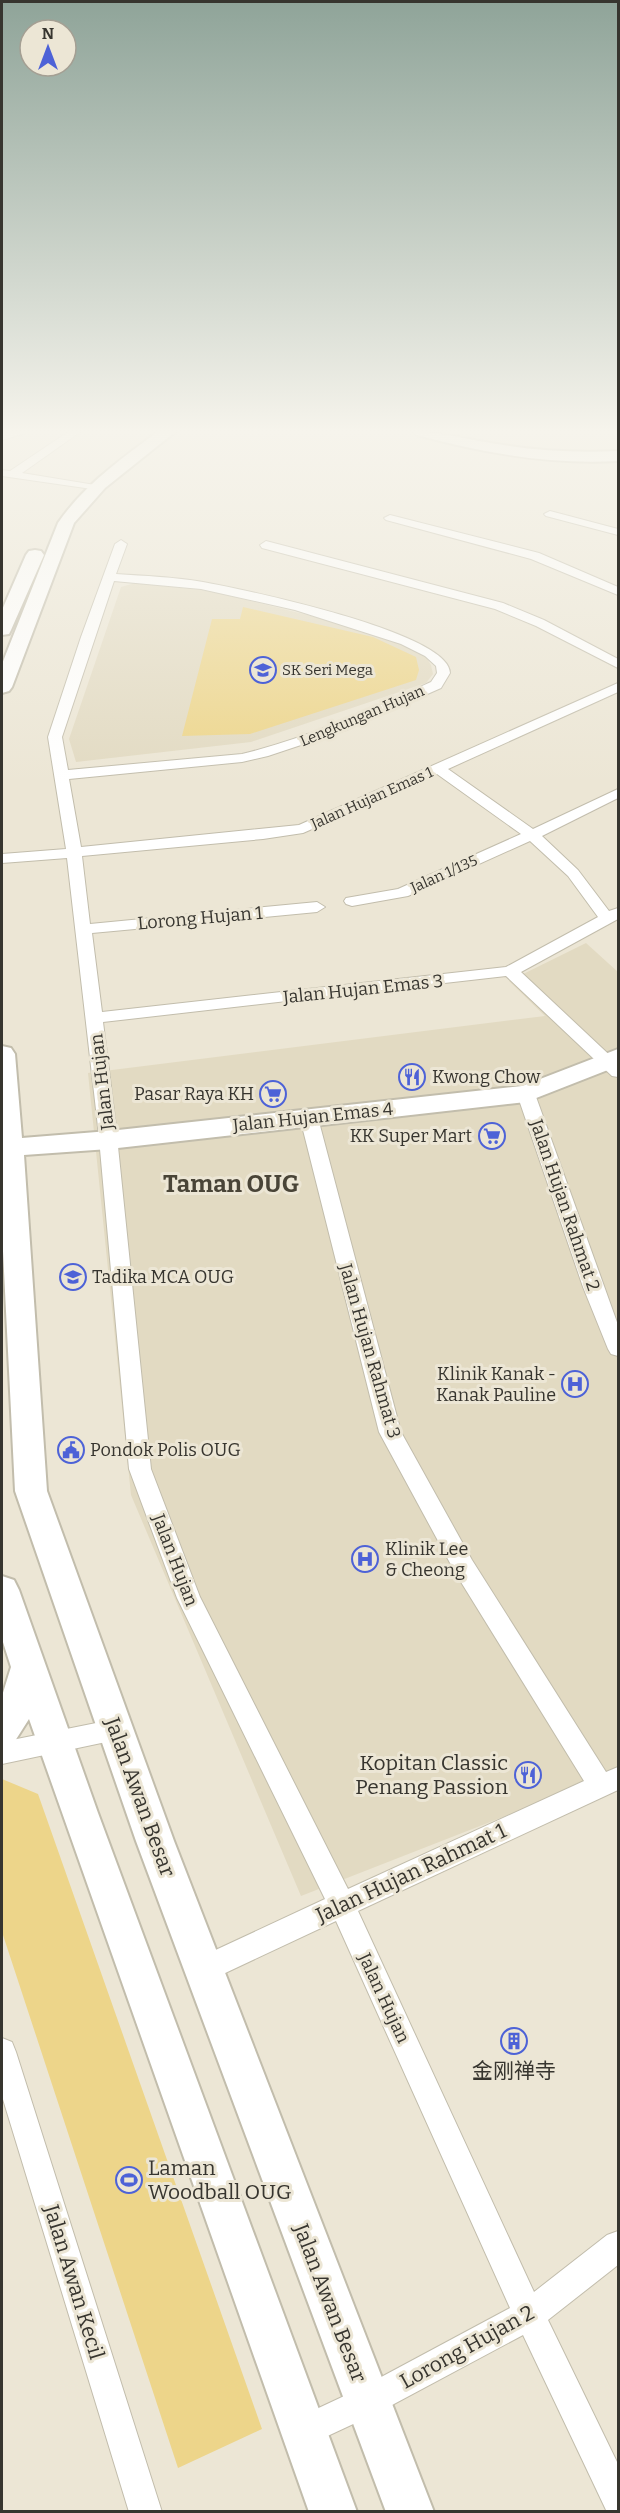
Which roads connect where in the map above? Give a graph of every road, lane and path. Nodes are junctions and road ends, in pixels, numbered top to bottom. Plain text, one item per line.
1 (35, 549) edge
2 (56, 549) edge
3 (119, 549) edge
4 (282, 549) edge
5 (509, 549) edge
6 (109, 578) junction
7 (618, 591) edge
8 (6, 607) edge
9 (33, 608) junction
10 (2, 630) edge
11 (618, 664) edge
12 (2, 687) edge
13 (618, 687) edge
14 (438, 768) junction
15 (62, 775) junction
16 (618, 793) edge
17 (532, 836) junction
18 (74, 853) junction
19 (2, 859) edge
20 (352, 901) dead end
21 (317, 907) dead end
22 (613, 916) edge
23 (83, 929) junction
24 (510, 971) junction
25 (94, 1018) junction
26 (2, 1054) edge
27 (615, 1064) edge
28 (526, 1094) junction
29 (309, 1118) junction
30 (109, 1140) junction
31 (62, 1143) junction
32 (8, 1147) edge
33 (618, 1345) edge
34 (2, 1590) edge
35 (29, 1666) junction
36 (2, 1730) edge
37 (116, 1730) junction
38 (56, 1743) junction
39 (2, 1753) edge
40 (609, 1781) edge
41 (342, 1905) junction
42 (204, 1970) junction
43 (2, 2052) edge
44 (618, 2246) edge
45 (529, 2315) junction
46 (368, 2401) junction
47 (304, 2431) junction
48 (618, 2498) edge
49 (146, 2511) edge
50 (333, 2511) edge
51 (410, 2511) edge

1 - 8 main road
2 - 9 main road
3 - 6 street, Jalan Hujan
4 - 11 street
5 - 7 street
6 - 15 street, Jalan Hujan
6 - 15 street, Lengkungan Hujan
8 - 9 street
8 - 10 main road
9 - 12 main road
13 - 14 street, Jalan Hujan Emas 1
14 - 17 street
14 - 18 street, Jalan Hujan Emas 1
15 - 18 street, Jalan Hujan
16 - 17 street, Jalan 1/135
17 - 20 street, Jalan 1/135
17 - 22 street
18 - 19 street, Jalan Hujan Emas 1
18 - 23 street, Jalan Hujan
21 - 23 street, Lorong Hujan 1
22 - 24 street, Jalan Hujan Emas 3
23 - 25 street, Jalan Hujan
24 - 25 street, Jalan Hujan Emas 3
24 - 27 street
25 - 30 street, Jalan Hujan
26 - 32 main road, Jalan Awan Besar
27 - 28 main road, Jalan Hujan Emas 4
28 - 29 main road, Jalan Hujan Emas 4
28 - 33 street, Jalan Hujan Rahmat 2
29 - 30 main road, Jalan Hujan Emas 4
29 - 40 street, Jalan Hujan Rahmat 3
30 - 31 main road, Jalan Hujan Emas 4
30 - 41 street, Jalan Hujan
31 - 32 main road
31 - 32 main road
32 - 37 main road, Jalan Awan Besar
34 - 35 main road
35 - 36 main road
35 - 38 main road
37 - 38 street
37 - 42 main road, Jalan Awan Besar
38 - 39 street
38 - 47 main road
40 - 41 street, Jalan Hujan Rahmat 1
41 - 42 street, Jalan Hujan Rahmat 1
41 - 45 street, Jalan Hujan
42 - 46 main road, Jalan Awan Besar
43 - 49 street, Jalan Awan Kecil
44 - 45 street, Lorong Hujan 2
45 - 46 street, Lorong Hujan 2
45 - 48 street, Jalan Hujan
46 - 47 street, Lorong Hujan 2
46 - 51 main road, Jalan Awan Besar
47 - 50 main road

